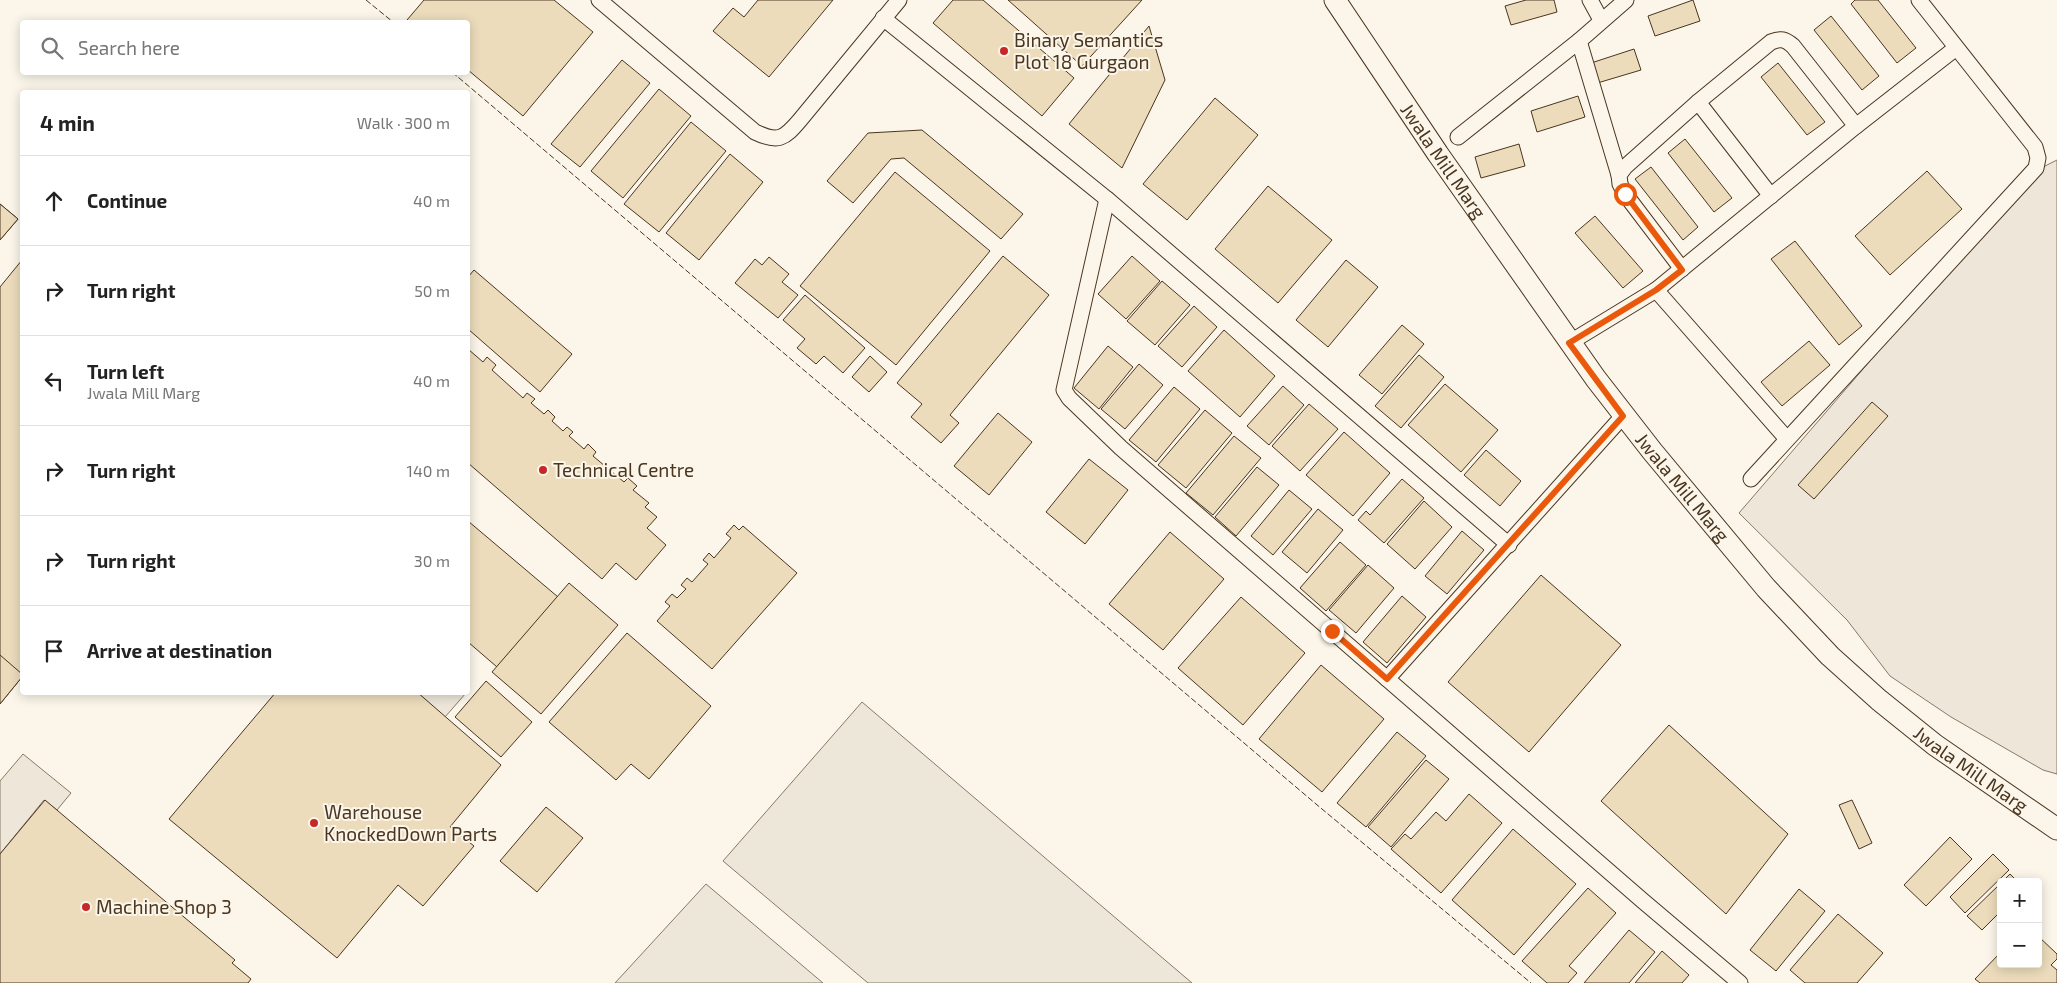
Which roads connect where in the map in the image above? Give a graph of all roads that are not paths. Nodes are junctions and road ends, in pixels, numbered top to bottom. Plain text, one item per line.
1 (599, 0) edge
2 (900, 0) edge
3 (1335, 0) edge
4 (1590, 0) edge
5 (1626, 0) edge
6 (1923, 1) edge
7 (883, 18) junction
8 (1602, 20) junction
9 (1578, 41) junction
10 (1956, 48) junction
11 (1698, 102) junction
12 (1856, 126) junction
13 (1458, 137) dead end
14 (1619, 176) junction
15 (1771, 196) junction
16 (1107, 199) junction
17 (1682, 270) junction
18 (1656, 290) junction
19 (1569, 343) junction
20 (1623, 416) junction
21 (1787, 439) junction
22 (1751, 479) dead end
23 (1509, 545) junction
24 (1387, 679) junction
25 (2057, 829) edge
26 (1740, 983) edge

1 - 7 street
2 - 7 street
3 - 19 street, Jwala Mill Marg
4 - 8 street
5 - 8 street
6 - 10 street
7 - 16 street
8 - 9 street
9 - 13 street
9 - 14 street
10 - 12 street
10 - 21 street
11 - 12 street
11 - 14 street
11 - 15 street
12 - 15 street
14 - 17 street
15 - 17 street
16 - 23 street
16 - 24 street
17 - 18 street
18 - 19 street
18 - 21 street
19 - 20 street, Jwala Mill Marg
20 - 23 street
20 - 25 street, Jwala Mill Marg
21 - 22 street
23 - 24 street
24 - 26 street

